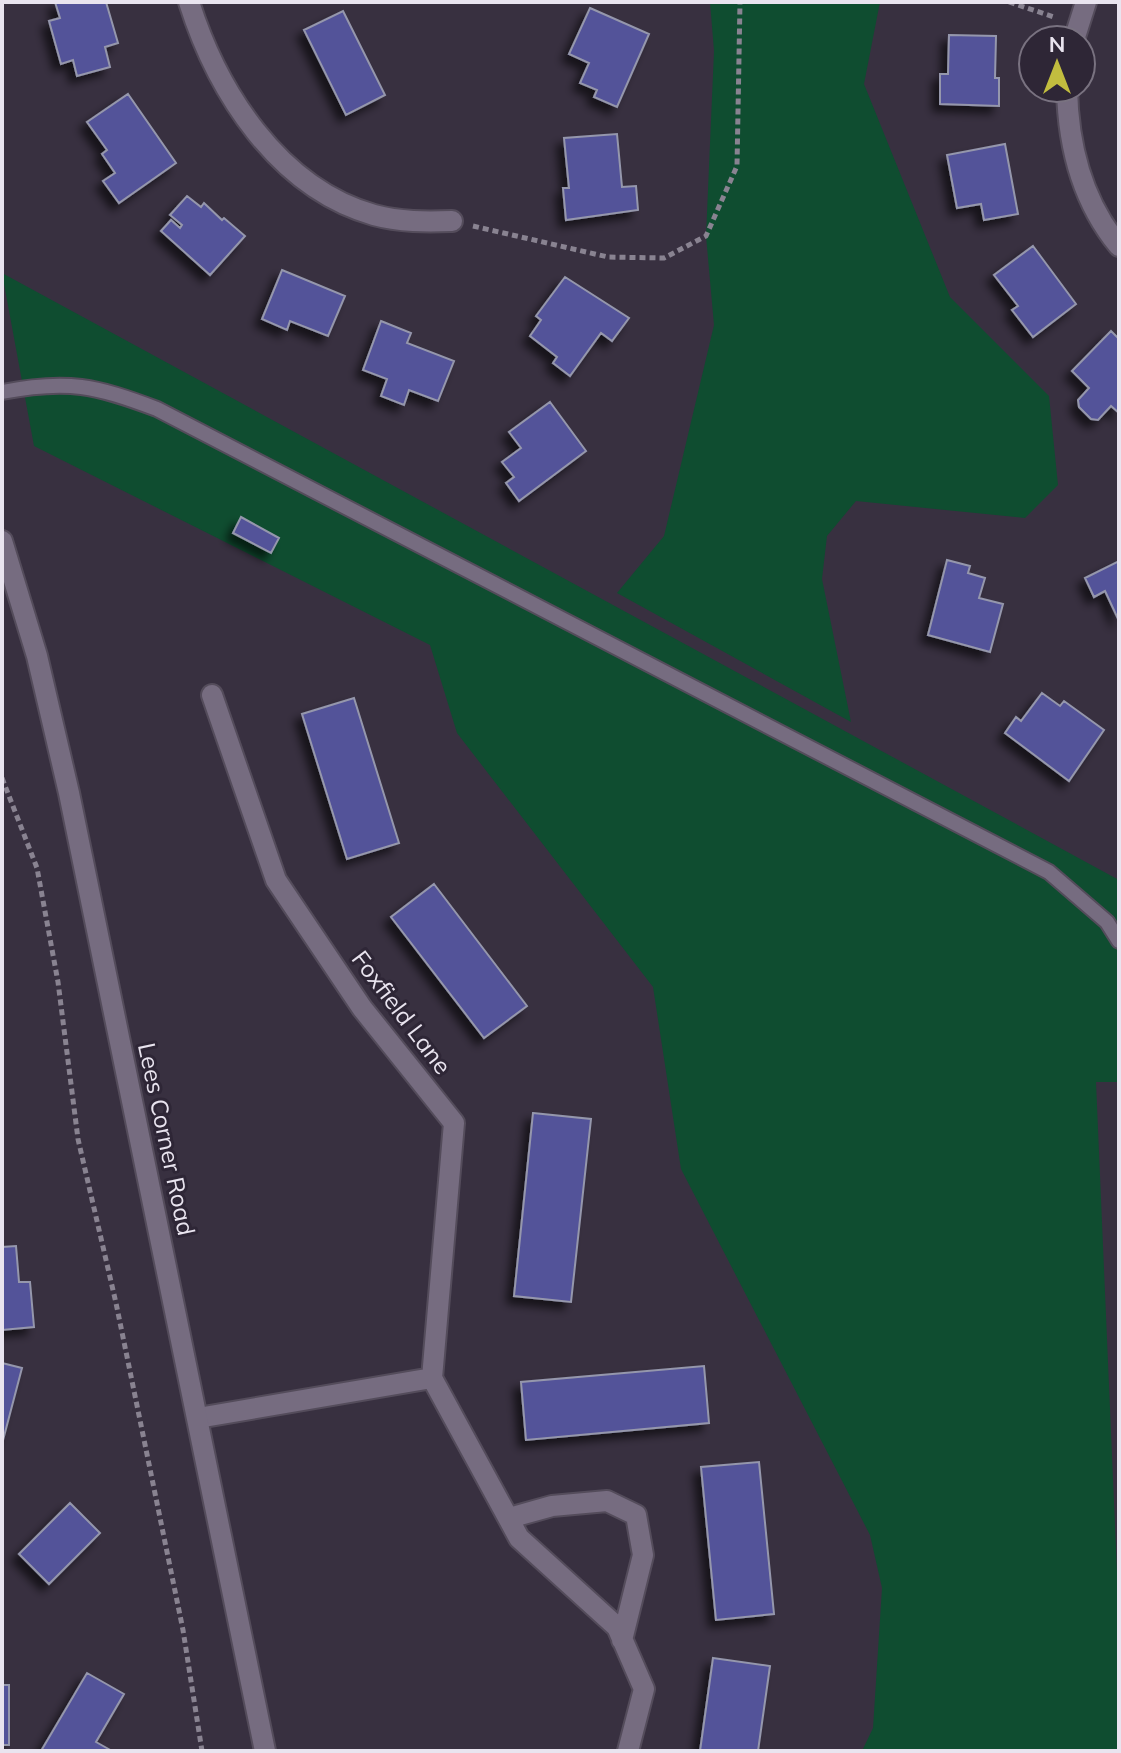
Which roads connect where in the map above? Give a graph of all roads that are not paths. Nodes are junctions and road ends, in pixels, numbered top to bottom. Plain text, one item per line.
1 (189, 2) edge
2 (1086, 2) edge
3 (1079, 24) edge
4 (1067, 104) edge
5 (452, 221) road end
6 (1119, 246) edge
7 (2, 392) edge
8 (4, 553) edge
9 (212, 695) dead end
10 (1119, 941) edge
11 (432, 1378) junction
12 (198, 1418) junction
13 (509, 1518) junction
14 (622, 1640) junction
15 (265, 1751) edge
16 (628, 1751) edge

1 - 5 street
2 - 3 street
4 - 6 street
7 - 10 lane
8 - 12 street, Lees Corner Road
9 - 11 street, Foxfield Lane
11 - 12 street
11 - 13 street
12 - 15 street, Lees Corner Road
13 - 14 street
13 - 14 street
14 - 16 street

